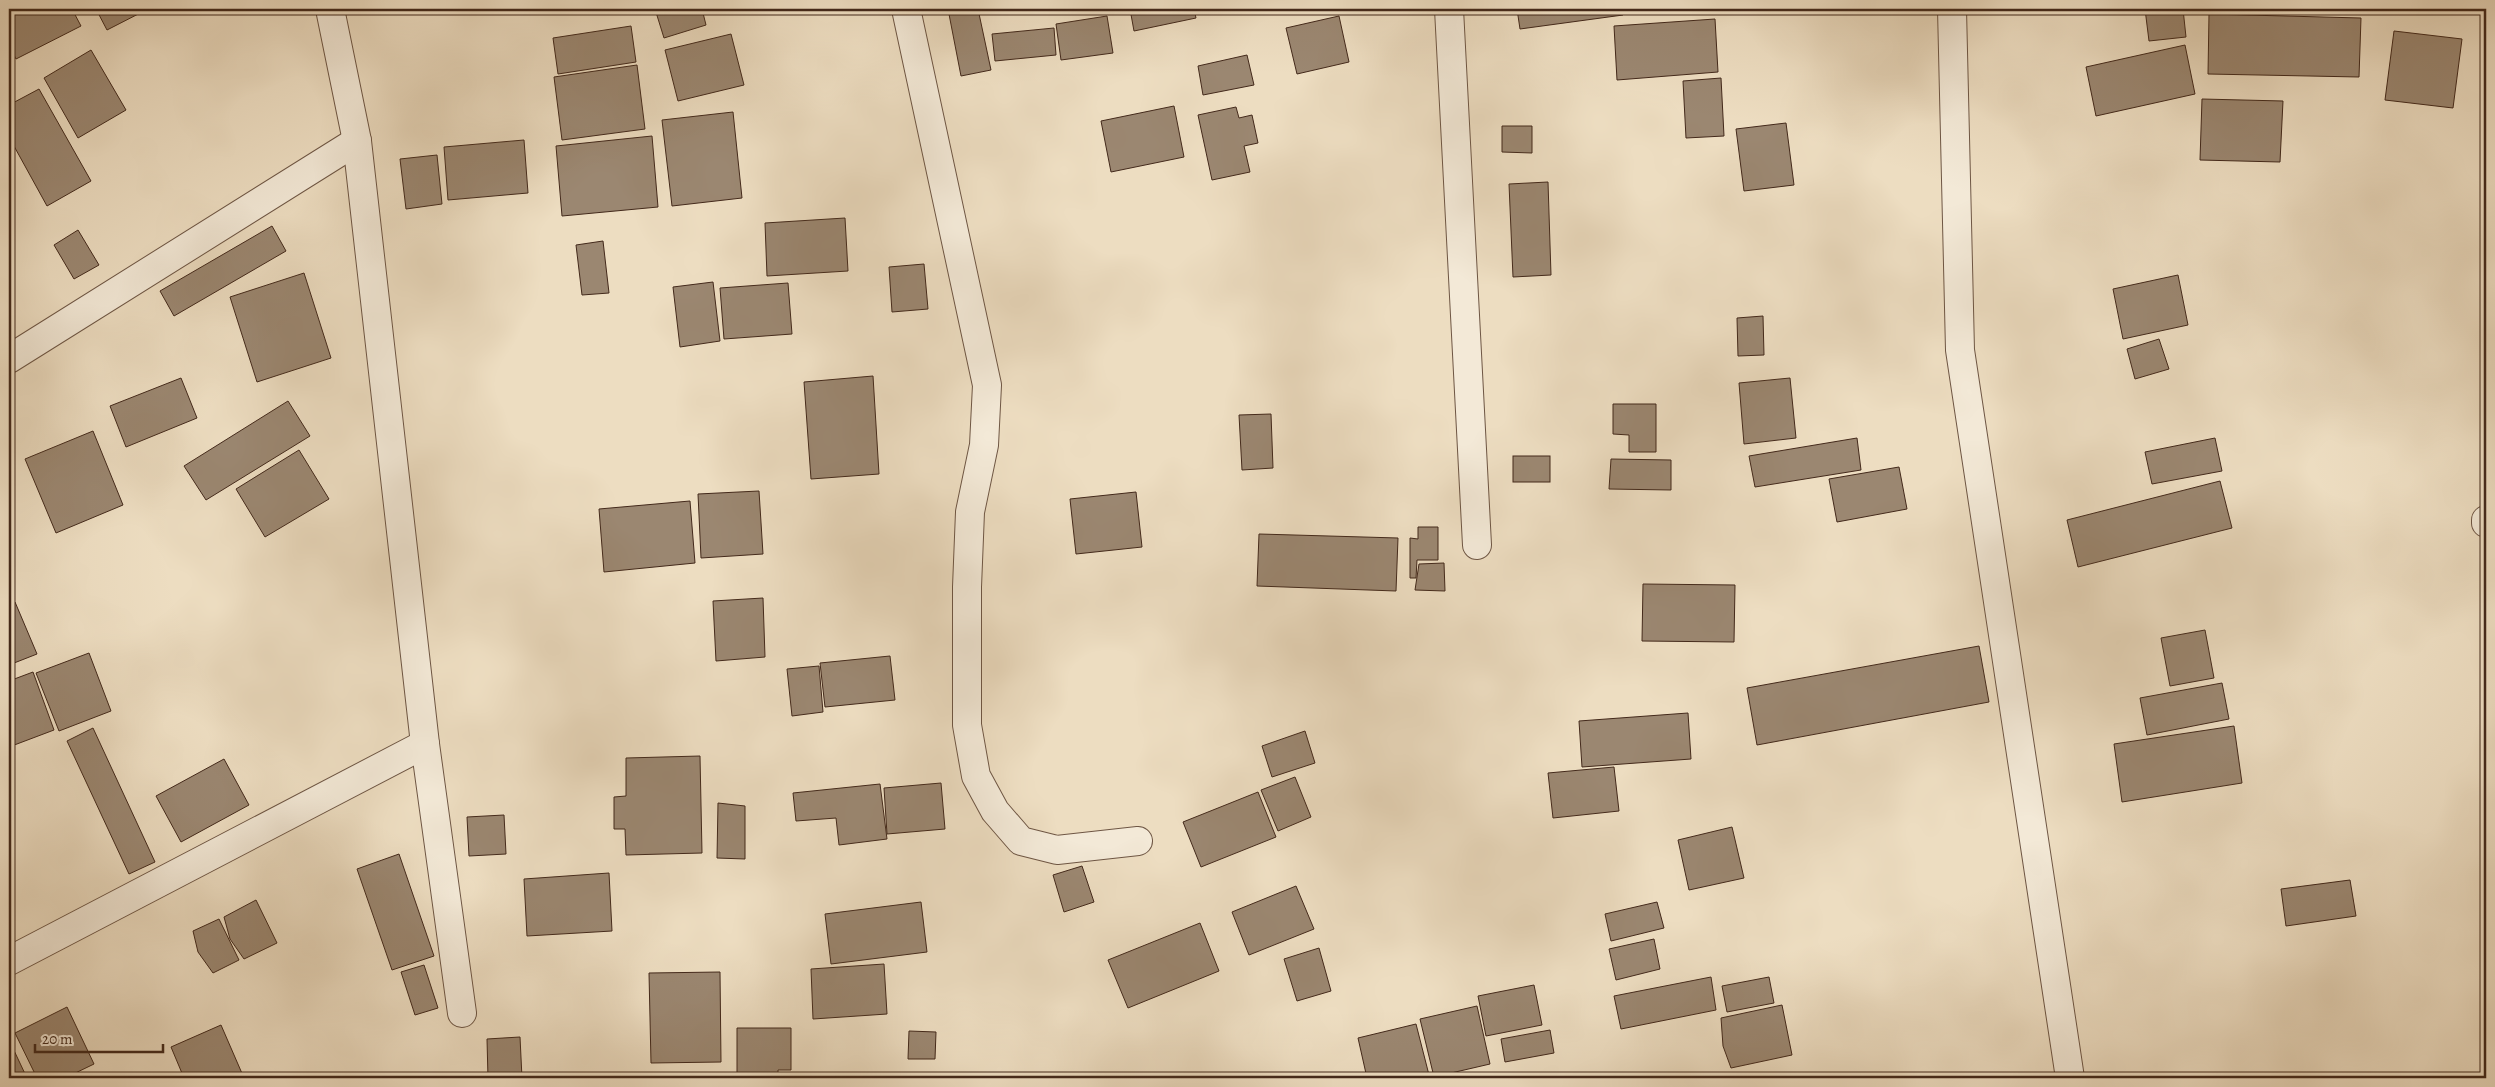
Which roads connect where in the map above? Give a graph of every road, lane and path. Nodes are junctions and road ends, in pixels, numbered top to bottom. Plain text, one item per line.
1 (330, 9) edge
2 (906, 9) edge
3 (1450, 9) edge
4 (1952, 9) edge
5 (357, 141) junction
6 (9, 359) edge
7 (1477, 544) dead end
8 (425, 744) junction
9 (1138, 841) dead end
10 (9, 961) edge
11 (462, 1013) dead end
12 (2070, 1078) edge

1 - 5 street
2 - 9 street
3 - 7 street
4 - 12 street
5 - 6 street
5 - 8 street
8 - 10 street
8 - 11 street

